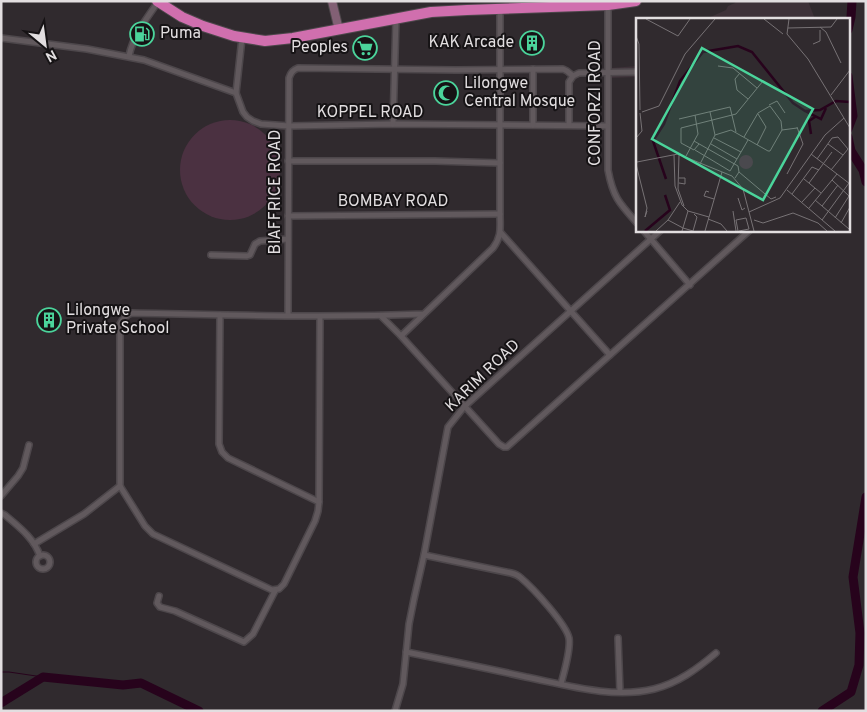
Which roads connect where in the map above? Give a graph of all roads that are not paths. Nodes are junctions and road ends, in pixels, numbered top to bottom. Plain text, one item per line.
1 (157, 1) edge
2 (332, 1) edge
3 (636, 1) edge
4 (608, 4) junction
5 (500, 8) junction
6 (396, 19) junction
7 (338, 30) junction
8 (1, 38) edge
9 (242, 38) junction
10 (129, 56) junction
11 (500, 69) junction
12 (533, 69) junction
13 (394, 70) junction
14 (636, 72) edge
15 (608, 73) junction
16 (573, 76) junction
17 (236, 93) junction
18 (393, 124) junction
19 (500, 125) junction
20 (533, 125) junction
21 (569, 125) junction
22 (289, 126) junction
23 (608, 126) junction
24 (288, 161) junction
25 (500, 163) junction
26 (500, 214) junction
27 (288, 216) junction
28 (636, 222) edge
29 (644, 231) edge
30 (660, 231) edge
31 (749, 231) edge
32 (501, 233) junction
33 (288, 239) junction
34 (651, 239) junction
35 (211, 255) dead end
36 (690, 285) junction
37 (571, 311) junction
38 (424, 314) junction
39 (220, 315) junction
40 (288, 315) junction
41 (320, 316) junction
42 (381, 316) junction
43 (401, 336) junction
44 (610, 355) junction
45 (464, 407) junction
46 (29, 445) dead end
47 (120, 486) junction
48 (1, 496) edge
49 (319, 502) junction
50 (1, 513) edge
51 (34, 544) junction
52 (424, 555) junction
53 (40, 556) dead end
54 (275, 590) junction
55 (159, 596) dead end
56 (618, 638) dead end
57 (406, 652) junction
58 (716, 653) dead end
59 (561, 684) junction
60 (620, 692) junction
61 (395, 711) edge

1 - 9 highway
1 - 10 street
2 - 7 street
3 - 4 highway
4 - 5 highway
4 - 15 street, CONFORZI ROAD
5 - 6 highway
5 - 11 street
6 - 7 highway
6 - 13 street
7 - 9 highway
8 - 10 street
9 - 17 street
10 - 17 street
11 - 12 street
11 - 13 street
11 - 19 street
12 - 16 street
12 - 20 street
13 - 18 street
13 - 22 street, BIAFFRICE ROAD
14 - 15 street
15 - 16 street
15 - 23 street, CONFORZI ROAD
16 - 21 street
17 - 22 street, KOPPEL ROAD
18 - 19 street, KOPPEL ROAD
18 - 22 street, KOPPEL ROAD
19 - 20 street, KOPPEL ROAD
19 - 25 street
20 - 21 street, KOPPEL ROAD
21 - 23 street, KOPPEL ROAD
22 - 24 street, BIAFFRICE ROAD
23 - 28 street, CONFORZI ROAD
24 - 25 street
24 - 27 street, BIAFFRICE ROAD
25 - 26 street
26 - 27 street, BOMBAY ROAD
26 - 32 street
27 - 33 street, BIAFFRICE ROAD
29 - 34 street
30 - 34 street, KARIM ROAD
31 - 36 street
32 - 37 street
32 - 38 street
33 - 35 street
33 - 40 street, BIAFFRICE ROAD
34 - 36 street
34 - 37 street, KARIM ROAD
36 - 44 street
37 - 44 street
37 - 45 street, KARIM ROAD
38 - 42 street
38 - 43 street
39 - 40 street
39 - 47 street
39 - 49 street
40 - 41 street
41 - 42 street
41 - 49 street
42 - 43 street
43 - 45 street
44 - 45 street
45 - 52 street, KARIM ROAD
46 - 48 street
47 - 51 street
47 - 54 street
49 - 54 street
50 - 51 street
51 - 53 street
52 - 57 street, KARIM ROAD
52 - 59 street
54 - 55 street
56 - 60 street
57 - 59 street
57 - 61 street, KARIM ROAD
58 - 60 street
59 - 60 street

